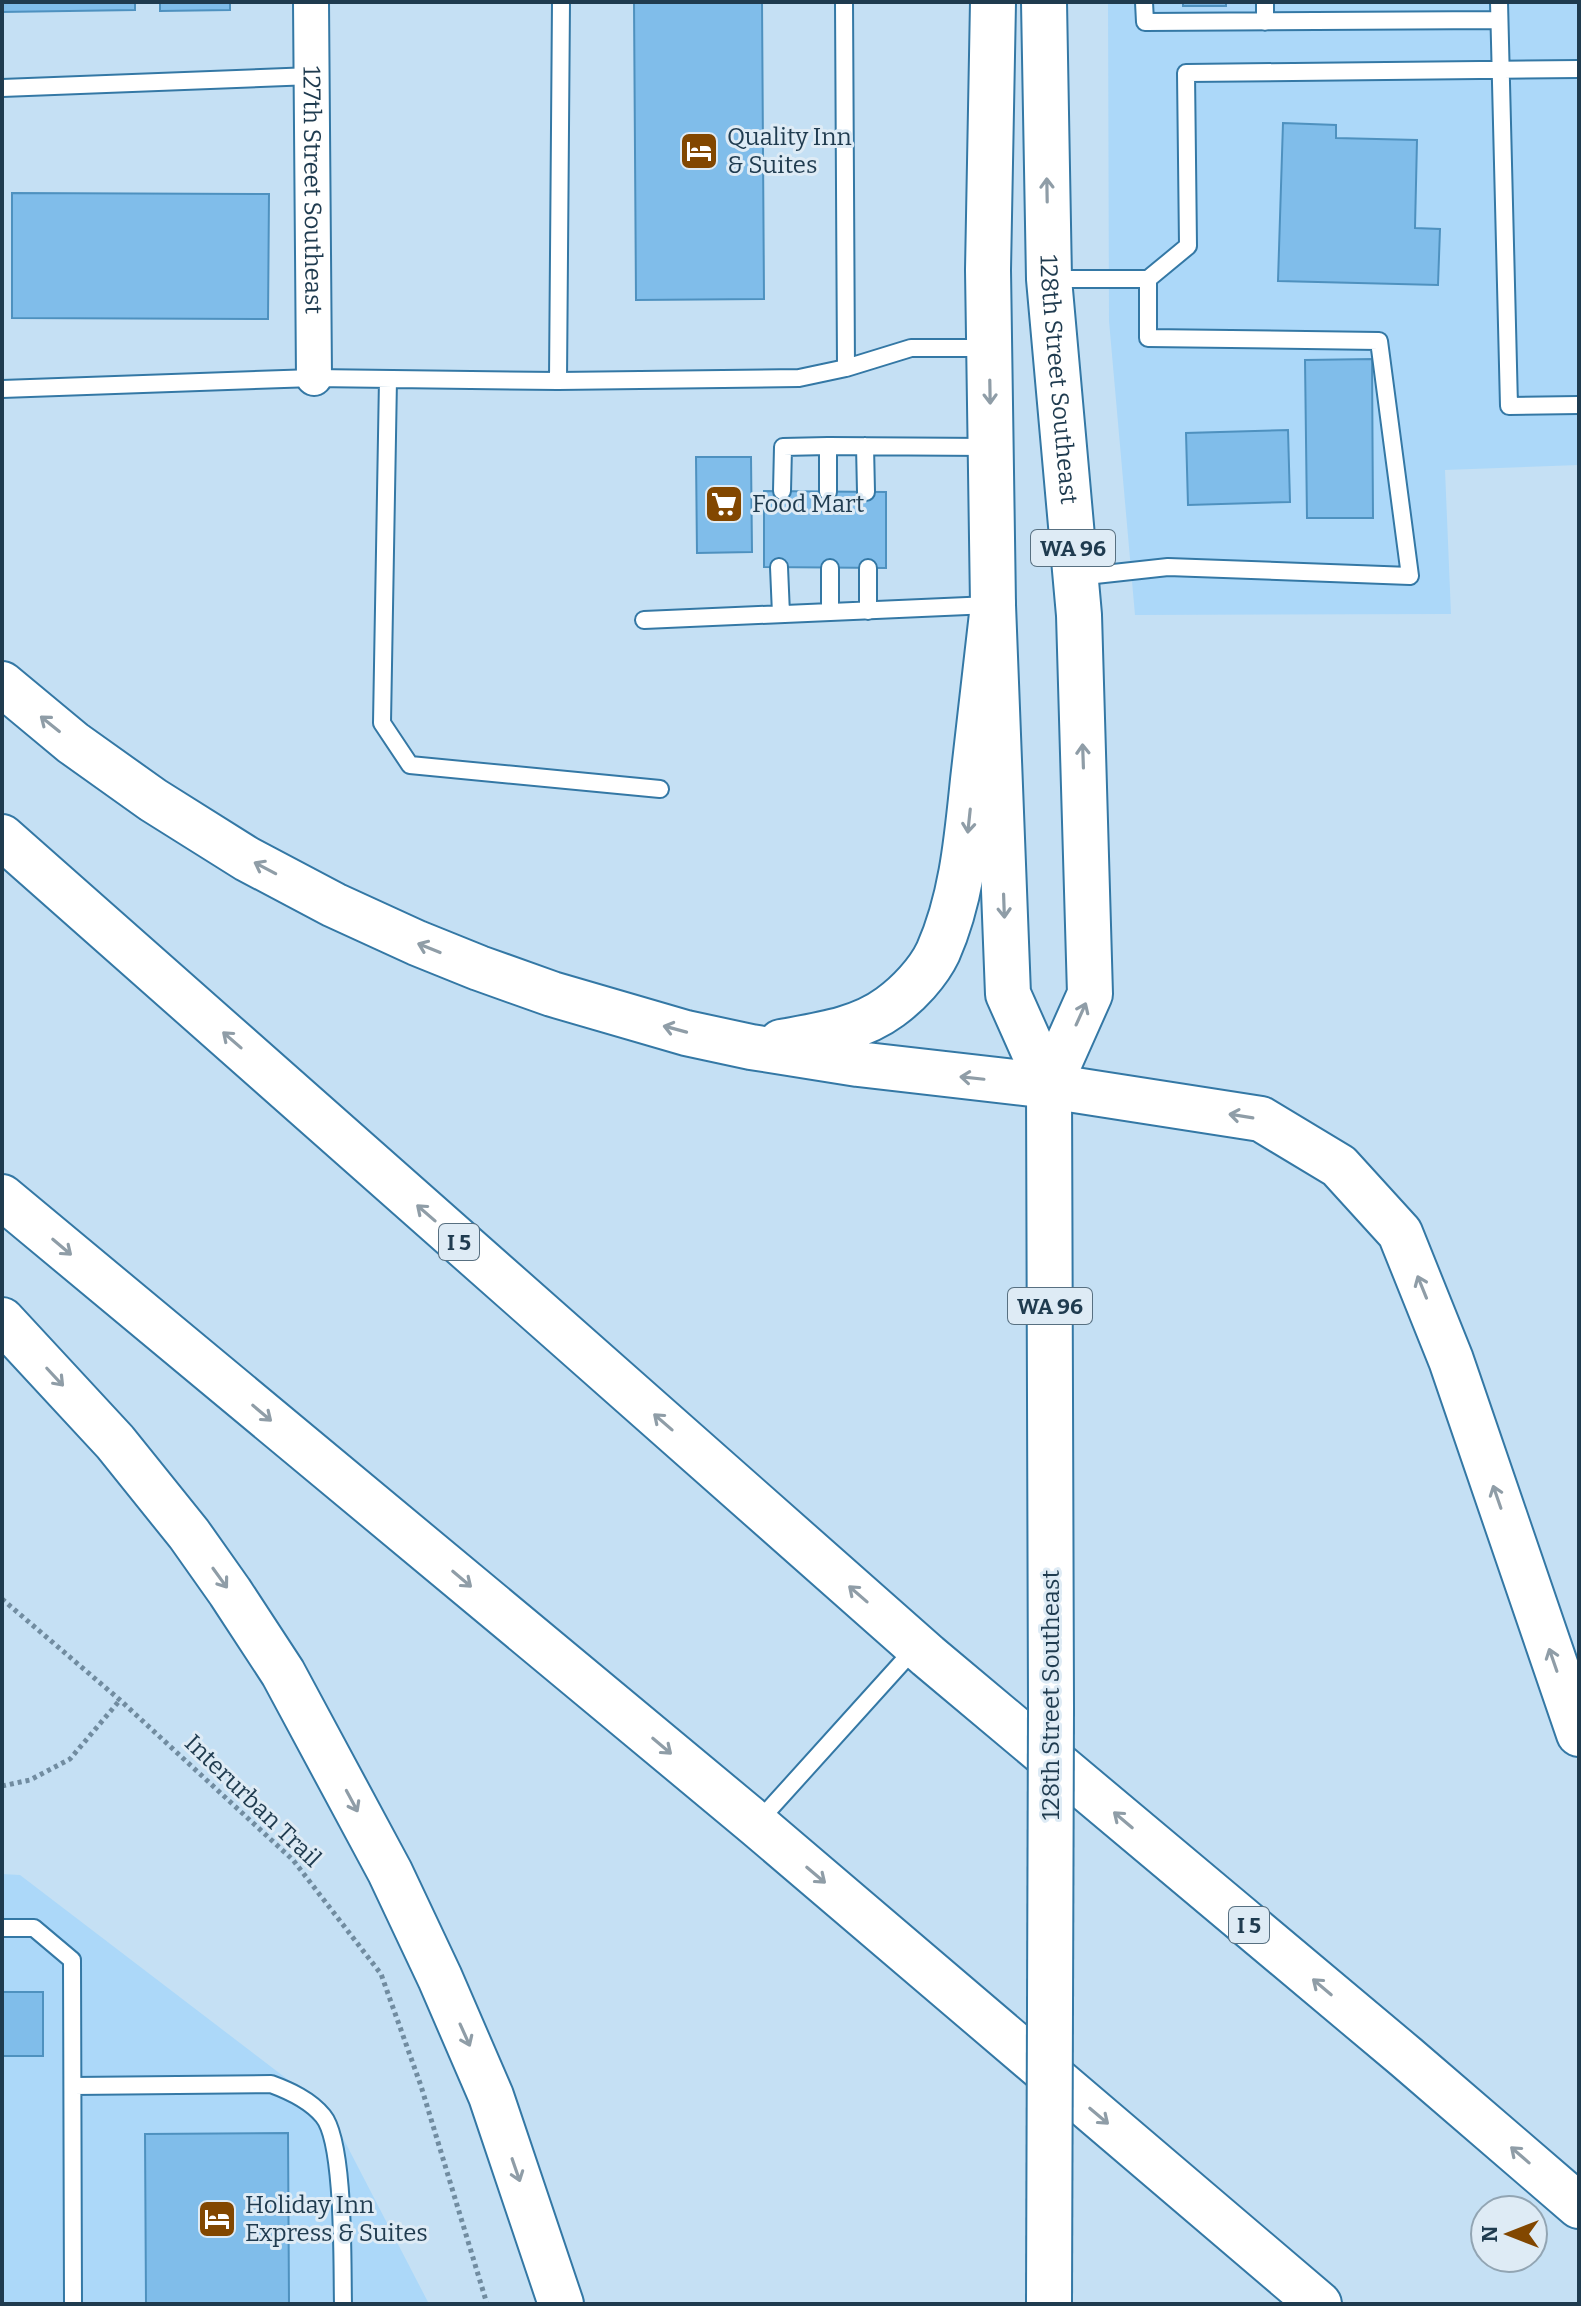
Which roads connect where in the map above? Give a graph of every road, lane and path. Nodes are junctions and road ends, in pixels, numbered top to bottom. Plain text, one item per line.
1 (311, 2) edge
2 (561, 2) edge
3 (844, 2) edge
4 (993, 2) edge
5 (1009, 2) edge
6 (1044, 2) edge
7 (1144, 2) edge
8 (1265, 2) edge
9 (1499, 2) edge
10 (1499, 20) junction
11 (1265, 22) junction
12 (1501, 69) junction
13 (1579, 69) edge
14 (312, 76) junction
15 (2, 88) edge
16 (1049, 279) junction
17 (1148, 279) junction
18 (990, 348) junction
19 (846, 368) junction
20 (314, 378) junction
21 (388, 379) junction
22 (558, 381) junction
23 (2, 389) edge
24 (1579, 405) edge
25 (828, 446) junction
26 (865, 446) junction
27 (991, 447) junction
28 (782, 491) dead end
29 (828, 492) dead end
30 (866, 492) dead end
31 (779, 567) dead end
32 (830, 568) dead end
33 (868, 568) dead end
34 (1076, 578) junction
35 (993, 605) junction
36 (868, 611) junction
37 (830, 612) junction
38 (781, 614) junction
39 (644, 620) dead end
40 (2, 684) edge
41 (660, 789) dead end
42 (2, 837) edge
43 (751, 1047) junction
44 (1049, 1086) junction
45 (2, 1197) edge
46 (2, 1320) edge
47 (2, 1599) edge
48 (916, 1646) junction
49 (120, 1700) junction
50 (1579, 1734) edge
51 (2, 1786) edge
52 (756, 1824) junction
53 (2, 1928) edge
54 (73, 2086) junction
55 (1579, 2206) edge
56 (73, 2304) edge
57 (343, 2304) edge
58 (487, 2304) edge
59 (561, 2304) edge
60 (1049, 2304) edge
61 (1319, 2304) edge

1 - 14 street, 127th Street Southeast
2 - 22 lane
3 - 19 lane
4 - 18 main road, 128th Street Southeast / WA 96
5 - 16 main road
16 -> 6 main road, 128th Street Southeast / WA 96
7 - 11 lane
8 - 11 lane
9 - 10 lane
10 - 11 lane
10 - 12 lane
12 - 13 lane
12 - 17 lane
12 - 24 lane
14 - 15 lane
14 - 20 street, 127th Street Southeast
16 - 17 lane
16 - 34 main road, 128th Street Southeast / WA 96
17 - 34 lane
18 - 19 lane
18 -> 27 main road, 128th Street Southeast / WA 96
19 - 22 lane
20 - 21 lane
20 - 23 lane
21 - 22 lane
21 - 41 lane
25 - 26 lane
25 - 28 lane
25 - 29 lane
26 - 27 lane
26 - 30 lane
27 - 35 main road, 128th Street Southeast / WA 96
31 - 38 lane
32 - 37 lane
33 - 36 lane
44 -> 34 main road, 128th Street Southeast / WA 96
35 - 36 lane
35 -> 43 main road
35 -> 44 main road, 128th Street Southeast / WA 96
36 - 37 lane
37 - 38 lane
38 - 39 lane
43 -> 40 main road
48 -> 42 main road, I 5
44 -> 43 main road
50 -> 44 main road
44 - 60 main road, 128th Street Southeast / WA 96, bridge
45 -> 52 main road
46 -> 59 main road
47 - 49 path, Interurban Trail
48 - 52 lane
55 -> 48 main road, I 5
49 - 51 path
49 - 58 path, Interurban Trail
52 -> 61 main road
53 - 54 lane
54 - 56 lane
54 - 57 lane

